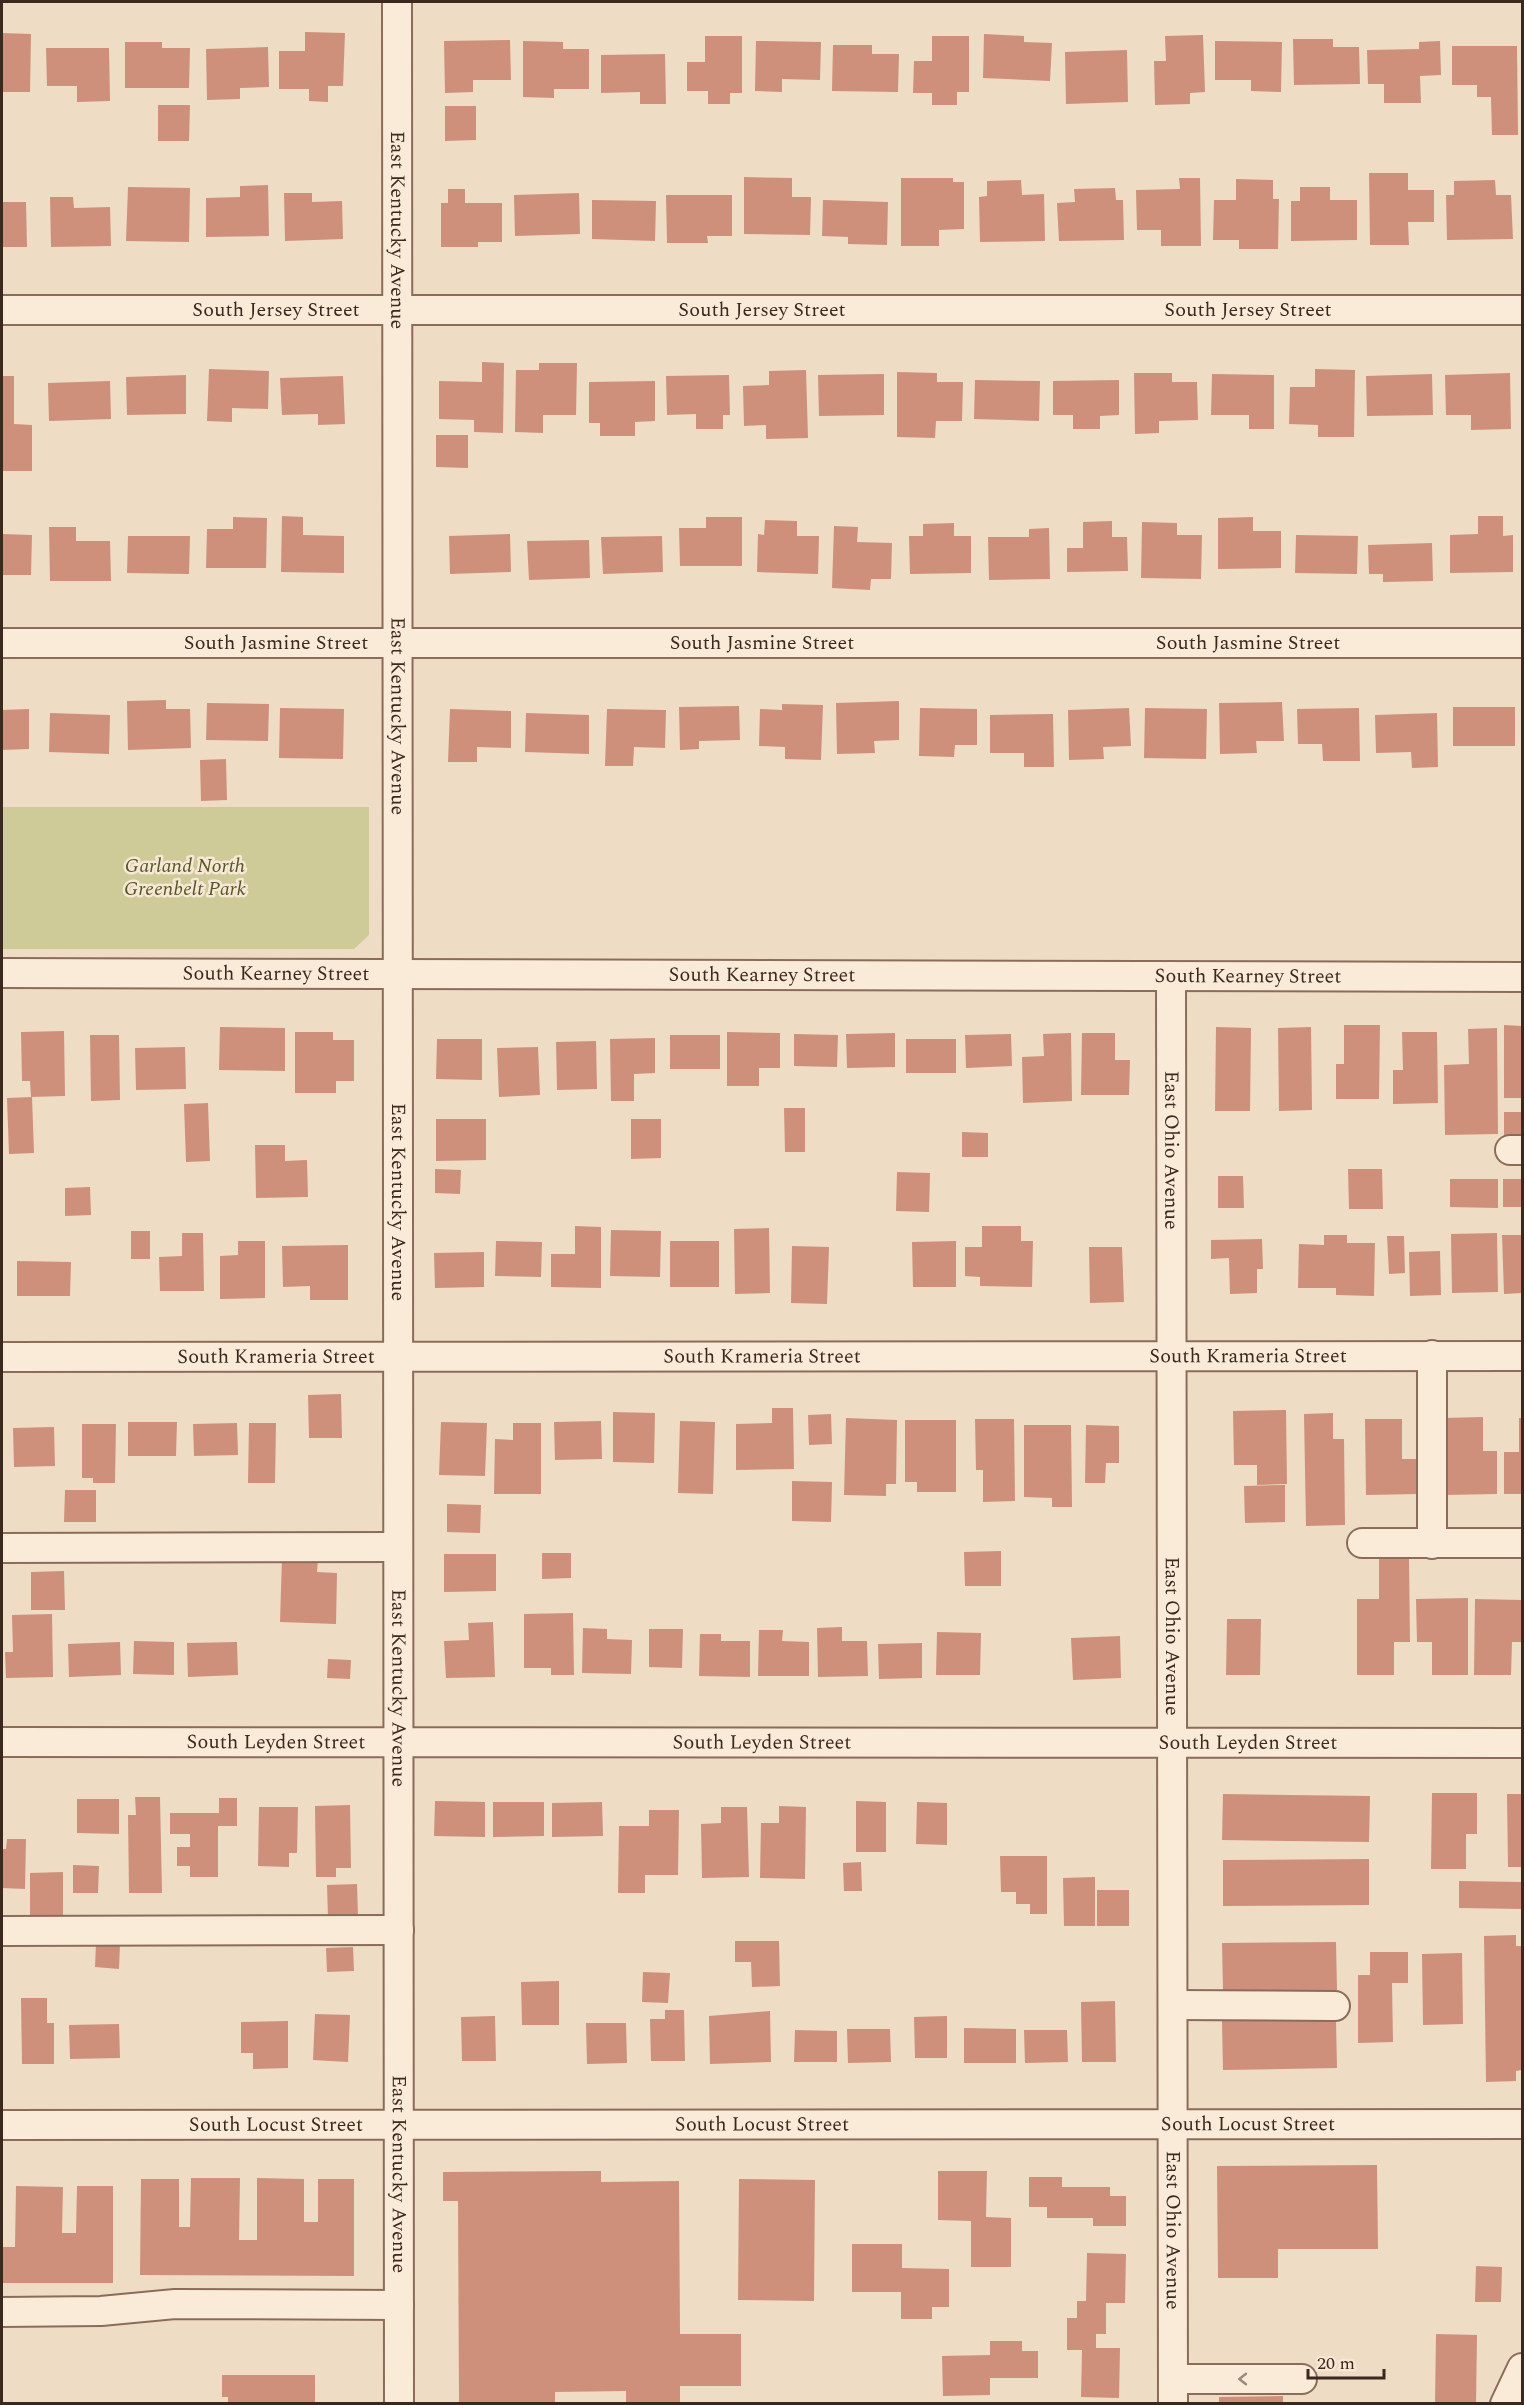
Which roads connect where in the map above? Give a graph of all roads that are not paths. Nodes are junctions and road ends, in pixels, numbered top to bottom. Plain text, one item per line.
1 (397, 2) edge
2 (2, 310) edge
3 (398, 310) junction
4 (1522, 310) edge
5 (2, 643) edge
6 (398, 643) junction
7 (1522, 643) edge
8 (2, 973) edge
9 (398, 974) junction
10 (1171, 976) junction
11 (1522, 977) edge
12 (1171, 1355) junction
13 (1432, 1356) junction
14 (1522, 1356) edge
15 (2, 1357) edge
16 (396, 1358) junction
17 (1362, 1543) dead end
18 (1522, 1543) edge
19 (1432, 1544) junction
20 (398, 1547) junction
21 (2, 1548) edge
22 (399, 1740) junction
23 (2, 1742) edge
24 (1171, 1742) junction
25 (1522, 1743) edge
26 (399, 1930) junction
27 (2, 1931) edge
28 (1173, 2005) junction
29 (1335, 2006) dead end
30 (1172, 2124) junction
31 (1522, 2124) edge
32 (2, 2125) edge
33 (399, 2125) junction
34 (399, 2306) junction
35 (2, 2312) edge
36 (1522, 2368) edge
37 (1302, 2379) dead end
38 (1173, 2391) edge
39 (399, 2403) edge
40 (1505, 2403) edge

1 - 3 street, East Kentucky Avenue
2 - 3 street, South Jersey Street
3 - 4 street, South Jersey Street
3 - 6 street, East Kentucky Avenue
5 - 6 street, South Jasmine Street
6 - 7 street, South Jasmine Street
6 - 9 street, East Kentucky Avenue
8 - 9 street, South Kearney Street
9 - 10 street, South Kearney Street
9 - 16 street, East Kentucky Avenue
10 - 11 street, South Kearney Street
10 - 12 street, East Ohio Avenue
12 - 13 street, South Krameria Street
12 - 16 street, South Krameria Street
12 - 24 street, East Ohio Avenue
13 - 14 street, South Krameria Street
13 - 19 street
15 - 16 street, South Krameria Street
16 - 20 street, East Kentucky Avenue
17 - 19 street
18 - 19 street
20 - 21 street
20 - 22 street, East Kentucky Avenue
22 - 23 street, South Leyden Street
22 - 24 street, South Leyden Street
22 - 26 street, East Kentucky Avenue
24 - 25 street, South Leyden Street
24 - 28 street, East Ohio Avenue
26 - 27 street
26 - 33 street, East Kentucky Avenue
28 - 29 street
28 - 30 street, East Ohio Avenue
30 - 31 street, South Locust Street
30 - 33 street, South Locust Street
30 - 38 street, East Ohio Avenue
32 - 33 street, South Locust Street
33 - 34 street, East Kentucky Avenue
34 - 35 street
34 - 39 street, East Kentucky Avenue
36 - 40 street
37 -> 38 street

